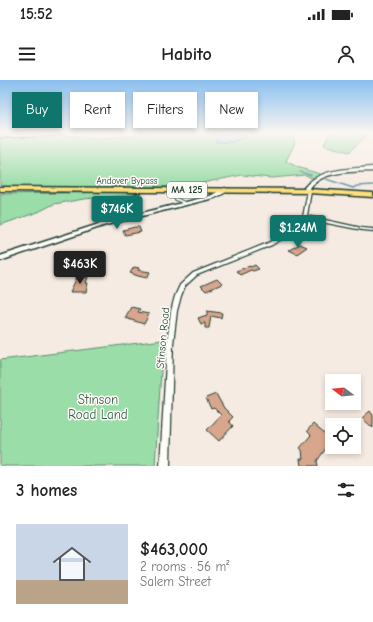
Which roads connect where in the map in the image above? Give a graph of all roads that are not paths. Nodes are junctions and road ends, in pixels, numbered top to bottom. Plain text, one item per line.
1 (373, 169) edge
2 (0, 189) edge
3 (225, 190) junction
4 (309, 191) junction
5 (172, 192) junction
6 (197, 195) junction
7 (373, 195) edge
8 (184, 203) junction
9 (304, 217) junction
10 (373, 230) edge
11 (0, 259) edge
12 (165, 466) edge

1 - 4 street
2 - 5 main road, Andover Bypass / MA 125
3 - 4 main road, Andover Bypass / MA 125
3 - 6 main road, Andover Bypass / MA 125
3 - 6 street
4 - 7 main road, Andover Bypass / MA 125
4 - 9 street
5 - 6 main road, Andover Bypass / MA 125
5 - 6 lane
5 - 8 lane
6 - 8 street
8 - 11 street
9 - 10 street
9 - 12 street, Stinson Road

